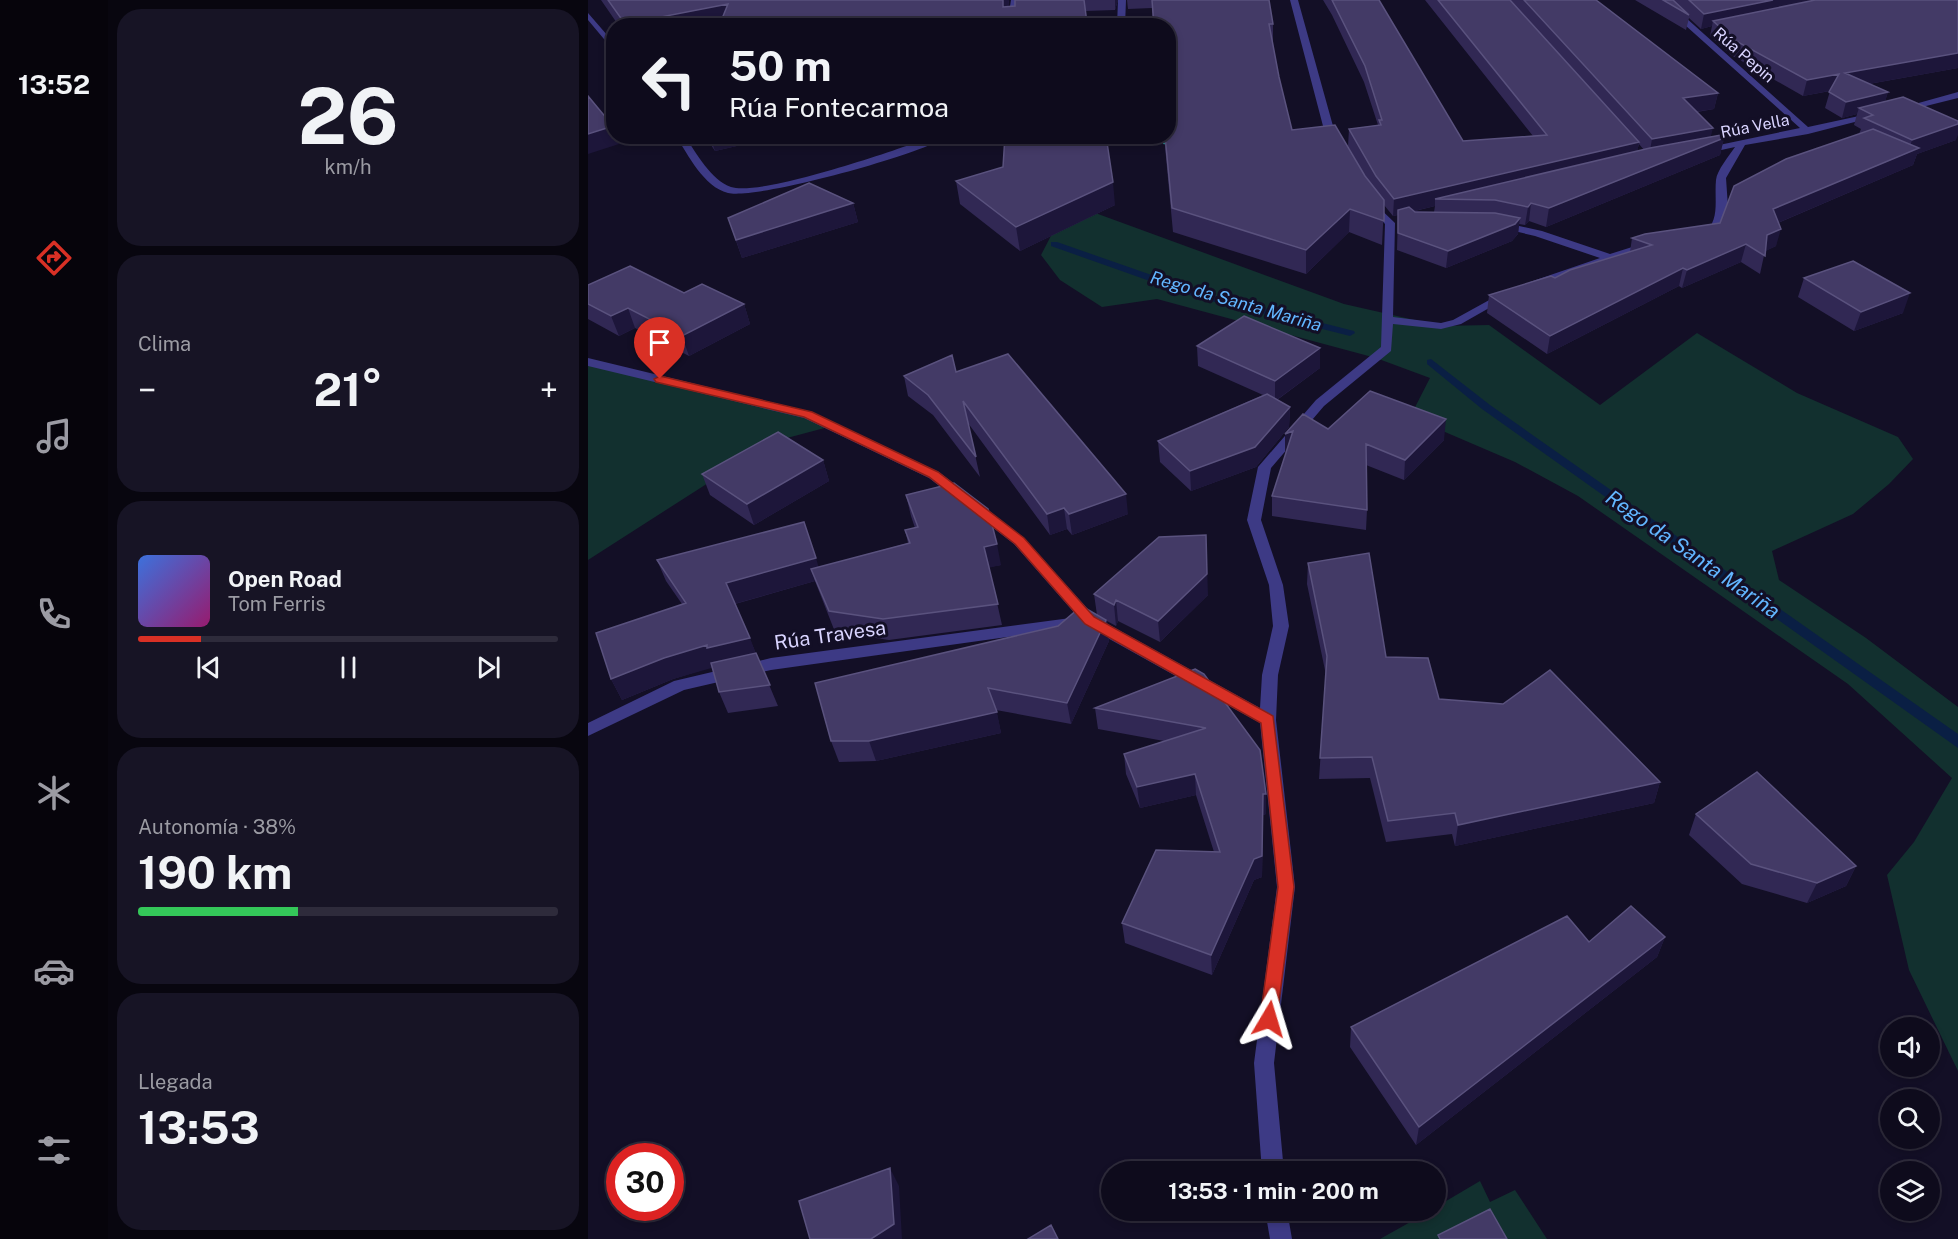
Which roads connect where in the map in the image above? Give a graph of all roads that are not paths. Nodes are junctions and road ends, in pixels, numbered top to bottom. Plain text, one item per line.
1 (1015, 0) edge
2 (1122, 0) edge
3 (1294, 0) edge
4 (1661, 0) edge
5 (588, 15) edge
6 (1012, 18) edge
7 (1121, 18) edge
8 (1709, 32) edge
9 (1697, 34) junction
10 (606, 39) edge
11 (1958, 96) edge
12 (1907, 108) junction
13 (1896, 110) edge
14 (1885, 113) edge
15 (1927, 116) edge
16 (1808, 131) junction
17 (1742, 143) junction
18 (686, 144) edge
19 (918, 144) edge
20 (1689, 153) edge
21 (1343, 154) edge
22 (1361, 188) edge
23 (1493, 224) edge
24 (1693, 238) edge
25 (1663, 242) edge
26 (1608, 257) junction
27 (1388, 320) junction
28 (588, 362) edge
29 (1090, 621) junction
30 (1268, 720) junction
31 (588, 730) edge
32 (1272, 1161) edge
33 (1278, 1221) edge
34 (1281, 1239) edge

1 - 6 street
2 - 7 street
3 - 21 street
4 - 9 street, Rúa Pepin
5 - 10 street
8 - 9 street
9 - 16 street, Rúa Pepin
11 - 12 street
12 - 13 street
12 - 15 street
14 - 16 street, Rúa Vella
16 - 17 street, Rúa Vella
17 - 20 street, Rúa Vella
17 - 24 street
18 - 19 street
22 - 27 street
23 - 26 street
25 - 26 street
26 - 27 street
27 - 30 street
28 - 29 street
29 - 30 street
29 - 31 street, Rúa Travesa
30 - 32 street
33 - 34 street

